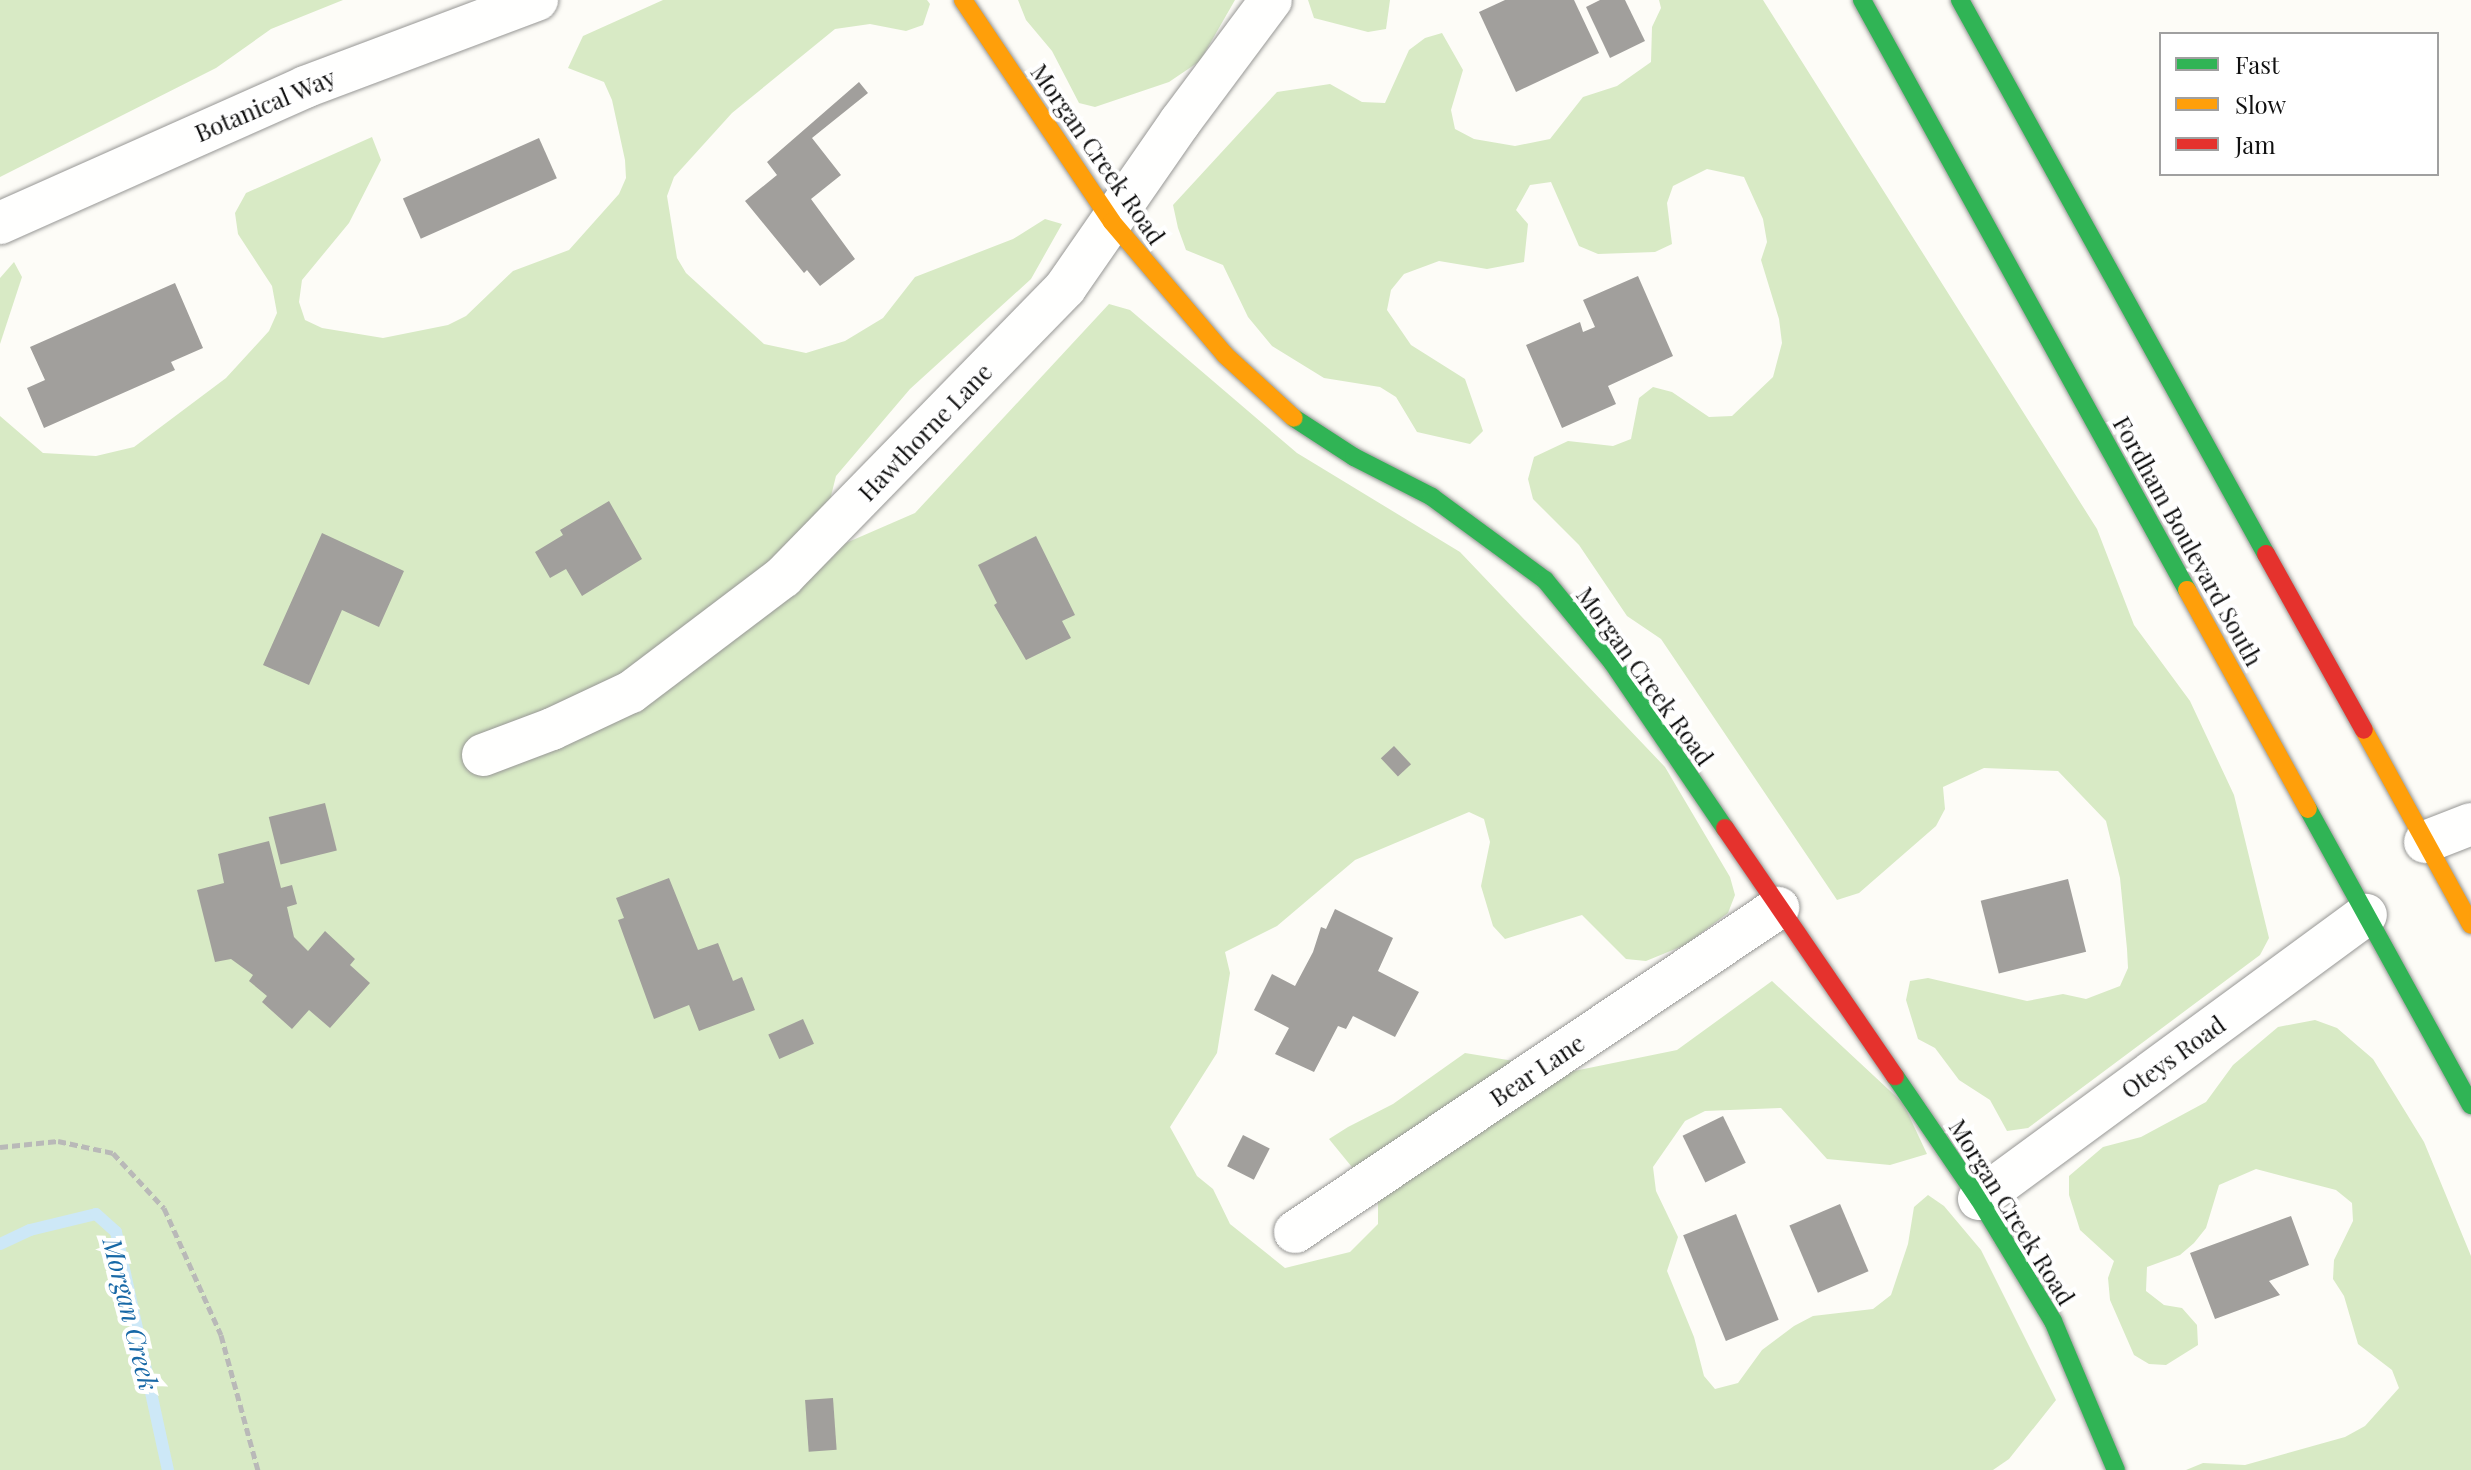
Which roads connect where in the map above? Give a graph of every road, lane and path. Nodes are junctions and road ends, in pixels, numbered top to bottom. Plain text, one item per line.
1 (537, 0) edge
2 (963, 0) edge
3 (1271, 0) edge
4 (1862, 0) edge
5 (1960, 0) edge
6 (1112, 222) junction
7 (0, 223) edge
8 (483, 755) dead end
9 (2471, 824) edge
10 (2425, 842) junction
11 (1778, 908) junction
12 (2366, 915) junction
13 (2471, 925) edge
14 (2471, 1105) edge
15 (0, 1147) edge
16 (1979, 1199) junction
17 (1295, 1232) dead end
18 (258, 1470) edge
19 (2116, 1470) edge

1 - 7 street, Botanical Way
2 - 6 main road, Morgan Creek Road
3 - 6 street, Hawthorne Lane
4 - 12 main road, Fordham Boulevard South
5 - 10 main road
6 - 8 street, Hawthorne Lane
6 - 11 main road, Morgan Creek Road
9 - 10 street
10 - 13 main road
11 - 16 main road, Morgan Creek Road
11 - 17 street, Bear Lane
12 - 14 main road, Fordham Boulevard South
12 - 16 street, Oteys Road
15 - 18 path
16 - 19 main road, Morgan Creek Road

